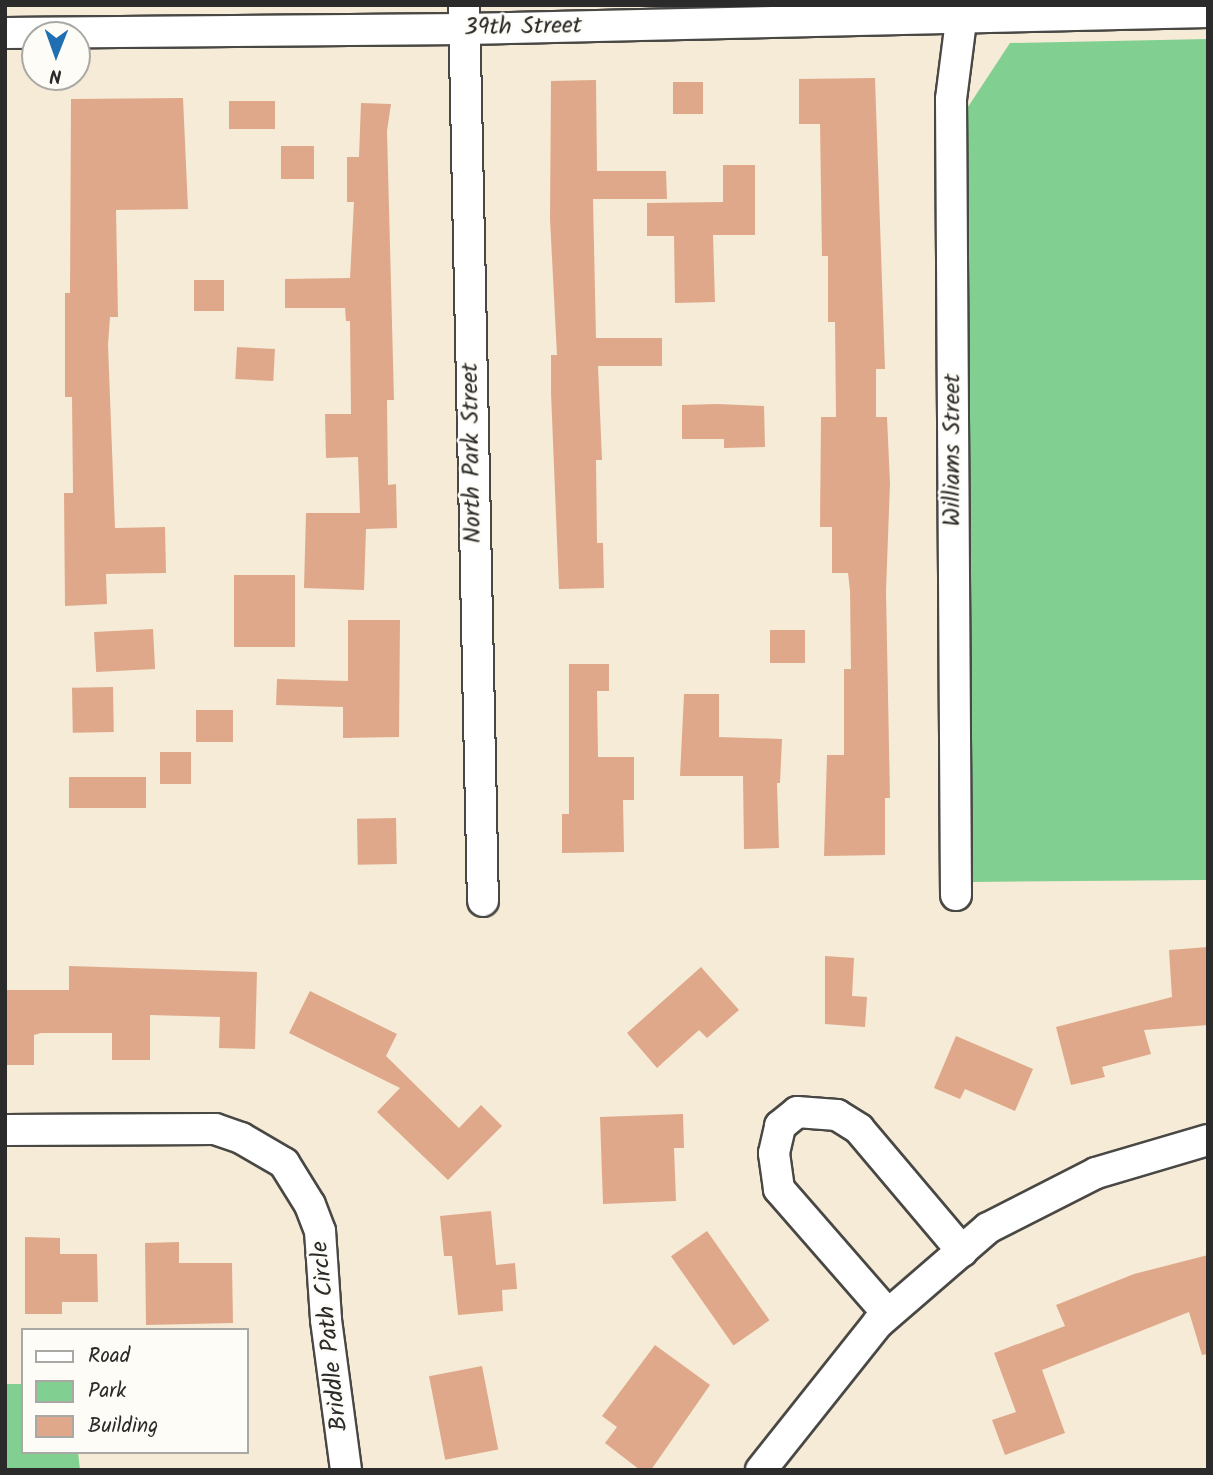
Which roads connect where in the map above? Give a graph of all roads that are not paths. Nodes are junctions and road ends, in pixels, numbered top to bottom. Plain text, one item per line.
1 (963, 11) edge
2 (1208, 12) edge
3 (464, 17) edge
4 (5, 33) edge
5 (956, 895) dead end
6 (483, 901) dead end
7 (5, 1130) edge
8 (1208, 1140) edge
9 (961, 1251) junction
10 (888, 1314) junction
11 (346, 1470) edge
12 (761, 1470) edge

1 - 2 street, 39th Street
1 - 3 street, 39th Street
1 - 5 street, Williams Street
3 - 4 street, 39th Street
3 - 6 street, North Park Street
7 - 11 street, Briddle Path Circle
8 - 9 street
9 - 10 street
9 - 10 street
10 - 12 street

